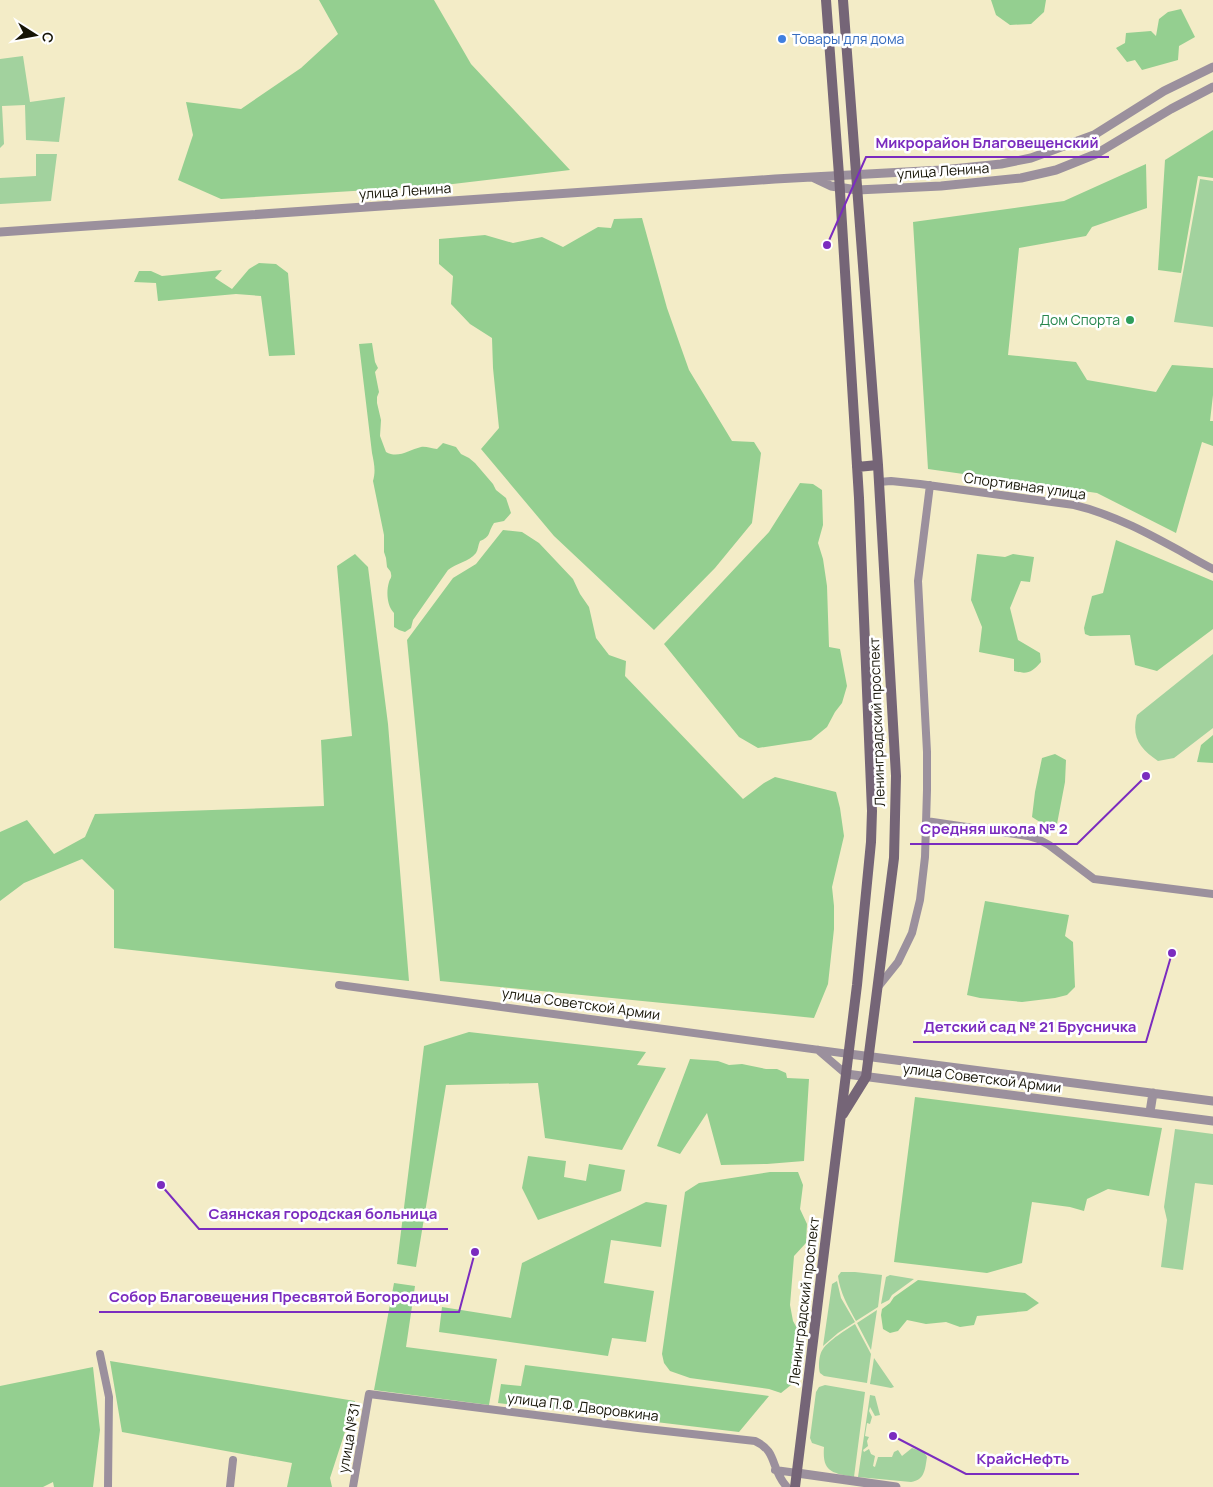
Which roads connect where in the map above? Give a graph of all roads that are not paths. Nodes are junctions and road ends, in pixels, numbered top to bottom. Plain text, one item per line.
1 (826, 0) edge
2 (843, 0) edge
3 (1213, 67) edge
4 (1213, 87) edge
5 (1094, 135) junction
6 (1103, 150) junction
7 (856, 174) junction
8 (839, 175) junction
9 (812, 177) junction
10 (840, 188) junction
11 (857, 190) junction
12 (0, 232) edge
13 (878, 465) junction
14 (857, 467) junction
15 (879, 482) junction
16 (930, 485) junction
17 (1213, 569) edge
18 (926, 821) junction
19 (1213, 894) edge
20 (339, 985) dead end
21 (877, 989) junction
22 (818, 1050) junction
23 (849, 1054) junction
24 (869, 1057) junction
25 (846, 1074) junction
26 (866, 1077) junction
27 (1153, 1093) junction
28 (1213, 1101) edge
29 (1150, 1112) junction
30 (840, 1118) junction
31 (1213, 1121) edge
32 (100, 1354) dead end
33 (369, 1394) joint
34 (232, 1460) dead end
35 (775, 1470) junction
36 (796, 1473) junction
37 (108, 1487) edge
38 (230, 1487) edge
39 (354, 1487) edge
40 (787, 1487) edge
41 (795, 1487) edge
42 (896, 1487) edge

1 - 8 main road, Ленинградский проспект
2 - 7 main road, Ленинградский проспект
3 - 5 street, улица Ленина
4 - 6 street, улица Ленина
5 - 6 street
5 - 7 street, улица Ленина
6 - 11 street, улица Ленина
7 - 8 street, улица Ленина
7 - 11 main road, Ленинградский проспект
8 - 9 street, улица Ленина
8 - 10 main road, Ленинградский проспект
9 - 10 street, улица Ленина
9 - 12 street, улица Ленина
10 - 11 street, улица Ленина
10 - 14 main road, Ленинградский проспект
11 - 13 main road, Ленинградский проспект
13 - 14 main road
13 - 15 main road, Ленинградский проспект
14 - 23 main road, Ленинградский проспект
15 - 16 street, Спортивная улица
15 - 21 main road, Ленинградский проспект
16 - 17 street, Спортивная улица
16 - 18 street
18 - 19 street
18 - 21 street
20 - 22 street, улица Советской Армии
21 - 24 main road, Ленинградский проспект
22 - 23 street, улица Советской Армии
22 - 25 street
23 - 24 street, улица Советской Армии
23 - 25 main road, Ленинградский проспект
24 - 26 main road, Ленинградский проспект
24 - 27 street, улица Советской Армии
25 - 26 street, улица Советской Армии
25 - 30 main road, Ленинградский проспект
26 - 29 street, улица Советской Армии
26 - 30 main road, Ленинградский проспект
27 - 28 street, улица Советской Армии
27 - 29 street
29 - 31 street, улица Советской Армии
30 - 36 main road, Ленинградский проспект
32 - 37 street
33 - 35 street, улица П.Ф. Дворовкина
33 - 39 street, улица №31
34 - 38 street
35 - 36 street
35 - 40 street, улица П.Ф. Дворовкина
36 - 41 main road, Ленинградский проспект
36 - 42 street

